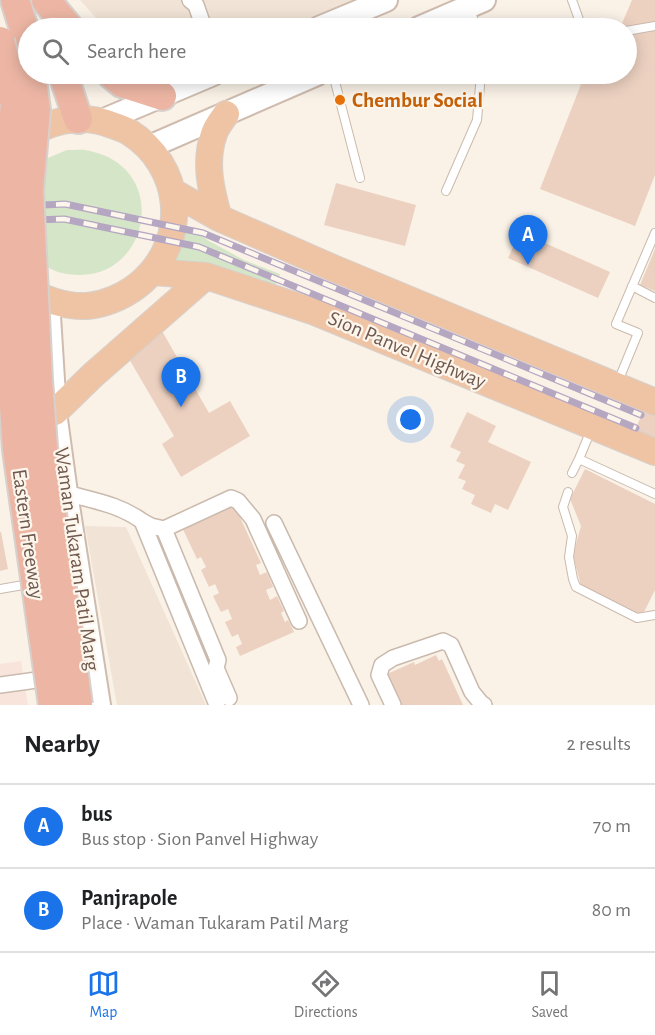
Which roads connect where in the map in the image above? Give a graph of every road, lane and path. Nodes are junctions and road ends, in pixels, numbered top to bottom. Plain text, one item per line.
1 (15, 0) edge
2 (38, 0) edge
3 (46, 0) edge
4 (190, 0) edge
5 (386, 0) edge
6 (572, 0) edge
7 (476, 3) edge
8 (20, 18) edge
9 (44, 18) edge
10 (61, 18) edge
11 (201, 18) edge
12 (343, 18) edge
13 (442, 18) edge
14 (477, 18) edge
15 (578, 18) edge
16 (655, 26) edge
17 (637, 29) edge
18 (0, 41) edge
19 (32, 84) edge
20 (69, 84) edge
21 (125, 84) edge
22 (190, 84) edge
23 (294, 84) edge
24 (336, 84) edge
25 (479, 84) edge
26 (162, 96) junction
27 (0, 104) edge
28 (226, 114) junction
29 (90, 120) junction
30 (149, 147) junction
31 (7, 150) edge
32 (360, 178) dead end
33 (446, 191) dead end
34 (173, 192) junction
35 (219, 218) junction
36 (655, 233) edge
37 (0, 266) edge
38 (153, 272) junction
39 (206, 276) junction
40 (632, 286) junction
41 (22, 289) junction
42 (655, 298) edge
43 (48, 300) junction
44 (3, 346) edge
45 (616, 386) junction
46 (655, 402) edge
47 (55, 412) junction
48 (592, 426) junction
49 (655, 452) edge
50 (579, 459) junction
51 (572, 473) dead end
52 (568, 492) dead end
53 (66, 494) junction
54 (655, 494) edge
55 (142, 521) junction
56 (274, 523) dead end
57 (164, 529) junction
58 (76, 562) junction
59 (28, 575) junction
60 (0, 590) edge
61 (655, 615) edge
62 (299, 621) dead end
63 (0, 685) edge
64 (48, 692) edge
65 (223, 701) edge
66 (48, 705) edge
67 (78, 705) edge
68 (99, 705) edge
69 (362, 705) edge
70 (393, 705) edge
71 (484, 705) edge

1 - 8 highway
2 - 9 highway
3 - 10 highway
4 - 11 street
5 - 12 main road
6 - 15 lane
7 - 13 main road
7 - 14 lane
16 - 17 lane
18 - 64 highway, Eastern Freeway, bridge
19 - 67 highway, Eastern Freeway, bridge
20 - 29 highway
21 - 26 highway
22 - 26 main road
23 - 28 main road
24 - 32 lane
25 - 33 lane
26 - 29 main road
27 - 31 highway
28 - 30 main road
28 - 35 highway
29 - 30 highway
29 - 31 highway
30 - 34 highway
34 - 35 highway
34 - 38 highway
35 - 45 highway
36 - 40 lane
37 - 41 highway
38 - 39 highway, Sion Panvel Highway
38 - 43 highway
39 - 47 highway
39 - 48 highway, Sion Panvel Highway
40 - 42 lane
40 - 45 lane
41 - 43 highway
41 - 44 main road
43 - 47 main road, Waman Tukaram Patil Marg
44 - 59 main road
45 - 46 highway
47 - 53 main road, Waman Tukaram Patil Marg
48 - 49 highway, Sion Panvel Highway
48 - 50 lane
50 - 51 lane
50 - 54 lane
52 - 61 lane
53 - 55 street
53 - 58 main road, Waman Tukaram Patil Marg
55 - 57 street
55 - 65 street
56 - 69 street
57 - 62 street
57 - 65 street
58 - 59 main road
58 - 68 main road, Waman Tukaram Patil Marg
59 - 60 lane
59 - 64 main road
63 - 64 street
64 - 66 main road
70 - 71 street

